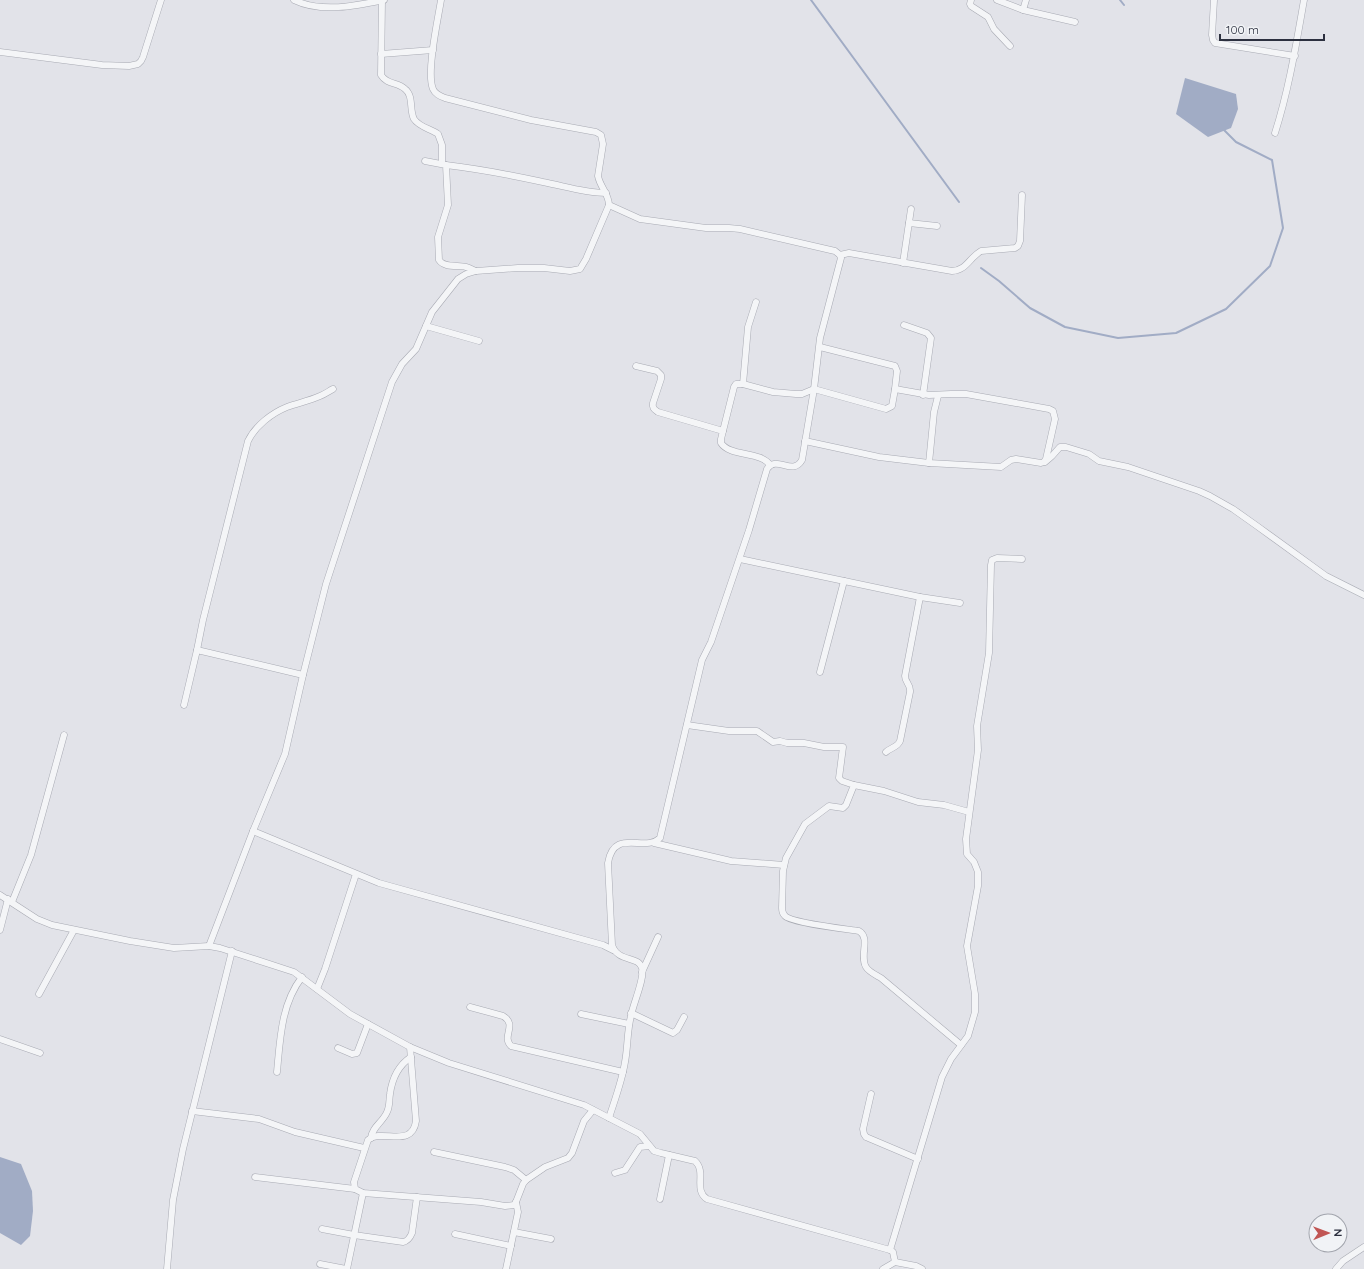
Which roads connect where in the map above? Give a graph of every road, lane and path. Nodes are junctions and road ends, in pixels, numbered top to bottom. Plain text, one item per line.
1 (161, 0) edge
2 (294, 0) edge
3 (383, 0) edge
4 (441, 0) edge
5 (971, 0) edge
6 (997, 0) edge
7 (1026, 0) edge
8 (1214, 0) edge
9 (1304, 0) edge
10 (1022, 10) junction
11 (1075, 22) dead end
12 (1010, 46) dead end
13 (433, 50) junction
14 (0, 52) edge
15 (381, 54) junction
16 (1295, 56) junction
17 (1276, 133) dead end
18 (425, 161) dead end
19 (444, 164) junction
20 (606, 193) junction
21 (1022, 195) dead end
22 (609, 205) junction
23 (911, 209) dead end
24 (909, 223) junction
25 (936, 226) dead end
26 (840, 254) junction
27 (903, 263) junction
28 (476, 271) junction
29 (756, 302) dead end
30 (904, 325) dead end
31 (426, 326) junction
32 (479, 341) dead end
33 (820, 347) junction
34 (636, 366) dead end
35 (743, 384) junction
36 (333, 388) dead end
37 (814, 389) junction
38 (895, 389) junction
39 (923, 394) junction
40 (938, 396) junction
41 (723, 431) junction
42 (805, 441) junction
43 (1044, 462) junction
44 (929, 463) junction
45 (770, 465) junction
46 (740, 559) junction
47 (1022, 559) dead end
48 (844, 581) junction
49 (1364, 595) edge
50 (920, 597) junction
51 (960, 603) dead end
52 (197, 650) junction
53 (820, 672) dead end
54 (303, 675) junction
55 (184, 705) dead end
56 (687, 725) junction
57 (64, 735) dead end
58 (886, 752) dead end
59 (854, 785) junction
60 (969, 812) junction
61 (253, 830) junction
62 (653, 843) junction
63 (784, 865) junction
64 (356, 874) junction
65 (0, 895) edge
66 (10, 901) junction
67 (0, 930) edge
68 (74, 930) junction
69 (658, 937) dead end
70 (209, 946) junction
71 (613, 950) junction
72 (232, 951) junction
73 (642, 972) junction
74 (302, 977) junction
75 (317, 989) junction
76 (39, 994) dead end
77 (470, 1007) dead end
78 (631, 1013) junction
79 (581, 1014) dead end
80 (684, 1017) dead end
81 (368, 1024) junction
82 (629, 1024) junction
83 (0, 1039) edge
84 (961, 1045) junction
85 (410, 1047) junction
86 (338, 1048) dead end
87 (40, 1053) dead end
88 (411, 1057) junction
89 (276, 1072) dead end
90 (623, 1072) junction
91 (871, 1094) dead end
92 (592, 1110) junction
93 (192, 1111) junction
94 (609, 1118) junction
95 (371, 1138) junction
96 (649, 1146) junction
97 (364, 1148) junction
98 (434, 1152) dead end
99 (669, 1155) junction
100 (918, 1158) junction
101 (615, 1173) dead end
102 (255, 1177) dead end
103 (526, 1180) junction
104 (354, 1189) junction
105 (363, 1193) junction
106 (417, 1197) junction
107 (660, 1199) dead end
108 (516, 1202) junction
109 (322, 1229) dead end
110 (514, 1232) junction
111 (455, 1234) dead end
112 (354, 1235) junction
113 (551, 1239) dead end
114 (511, 1246) junction
115 (1364, 1247) edge
116 (890, 1250) junction
117 (895, 1262) junction
118 (320, 1264) dead end
119 (167, 1269) edge
120 (347, 1269) edge
121 (506, 1269) edge
122 (883, 1269) edge
123 (922, 1269) edge
124 (1336, 1269) edge

1 - 14 street
2 - 3 street
3 - 15 street
4 - 13 street
5 - 12 street
6 - 10 street
7 - 10 street
8 - 16 street
9 - 16 street
10 - 11 street
13 - 15 street
13 - 20 street
15 - 19 street
16 - 17 street
18 - 19 street
19 - 20 street
19 - 28 street
20 - 22 street
21 - 27 street
22 - 26 street
22 - 28 street
23 - 24 street
24 - 25 street
24 - 27 street
26 - 27 street
26 - 33 street
28 - 31 street
29 - 35 street
30 - 39 street
31 - 32 street
31 - 54 street
33 - 37 street
33 - 38 street
34 - 41 street
35 - 37 street
35 - 41 street
36 - 52 street
37 - 38 street
37 - 42 street
38 - 39 street
39 - 40 street
40 - 43 street
40 - 44 street
41 - 45 street
42 - 44 street
42 - 45 street
43 - 44 street
43 - 49 street
45 - 46 street
46 - 48 street
46 - 56 street
47 - 60 street
48 - 50 street
48 - 53 street
50 - 51 street
50 - 58 street
52 - 54 street
52 - 55 street
54 - 61 street
56 - 59 street
56 - 62 street
57 - 66 street
59 - 60 street
59 - 63 street
60 - 84 street
61 - 64 street
61 - 70 street
62 - 63 street
62 - 71 street
63 - 84 street
64 - 71 street
64 - 75 street
65 - 66 street
66 - 67 street
66 - 68 street
68 - 70 street
68 - 76 street
69 - 73 street
70 - 72 street
71 - 73 street
72 - 74 street
72 - 93 street
73 - 78 street
74 - 75 street
74 - 89 street
75 - 81 street
77 - 90 street
78 - 80 street
78 - 82 street
79 - 82 street
81 - 85 street
81 - 86 street
82 - 90 street
83 - 87 street
84 - 100 street
85 - 88 street
85 - 92 street
88 - 95 street
88 - 95 street
90 - 94 street
91 - 100 street
92 - 94 street
92 - 103 street
93 - 97 street
93 - 119 street
94 - 96 street
95 - 97 street
96 - 99 street
96 - 101 street
97 - 104 street
98 - 103 street
99 - 107 street
99 - 116 street
100 - 116 street
102 - 104 street
103 - 108 street
104 - 105 street
105 - 106 street
105 - 112 street
106 - 108 street
106 - 112 street
108 - 110 street
109 - 112 street
110 - 113 street
110 - 114 street
111 - 114 street
112 - 120 street
114 - 121 street
115 - 124 street
116 - 117 street
117 - 122 street
117 - 123 street
118 - 120 street

